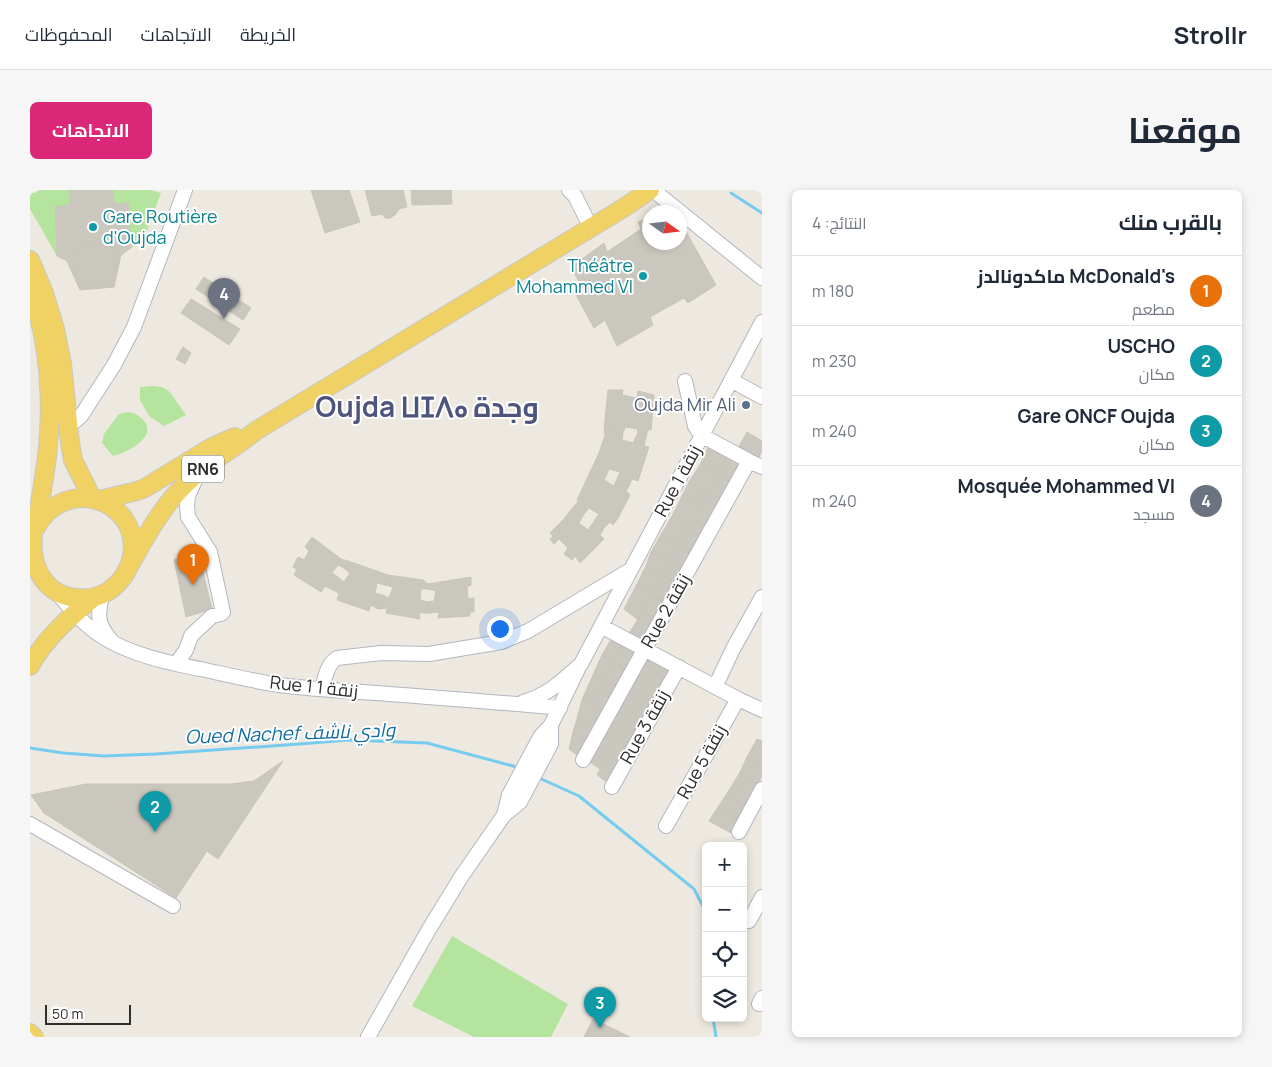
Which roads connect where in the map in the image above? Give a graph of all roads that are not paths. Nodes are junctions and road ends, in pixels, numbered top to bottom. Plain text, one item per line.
1 (185, 190) edge
2 (569, 190) edge
3 (651, 190) edge
4 (591, 228) junction
5 (30, 260) edge
6 (762, 278) edge
7 (30, 291) edge
8 (760, 328) edge
9 (731, 380) junction
10 (685, 381) dead end
11 (762, 397) edge
12 (68, 427) junction
13 (257, 430) junction
14 (701, 436) junction
15 (749, 461) junction
16 (762, 467) edge
17 (199, 472) junction
18 (95, 499) junction
19 (33, 535) edge
20 (128, 568) junction
21 (630, 570) junction
22 (56, 591) junction
23 (98, 596) junction
24 (762, 597) edge
25 (74, 614) junction
26 (601, 626) junction
27 (594, 640) joint
28 (117, 645) junction
29 (645, 650) junction
30 (176, 664) junction
31 (581, 664) junction
32 (30, 666) edge
33 (678, 667) junction
34 (714, 687) junction
35 (322, 689) junction
36 (738, 699) junction
37 (515, 703) junction
38 (560, 708) junction
39 (762, 710) edge
40 (583, 760) dead end
41 (612, 787) dead end
42 (762, 789) edge
43 (30, 824) edge
44 (666, 826) dead end
45 (739, 832) dead end
46 (762, 897) edge
47 (173, 906) dead end
48 (749, 921) dead end
49 (30, 1033) edge
50 (34, 1037) edge
51 (368, 1037) edge

1 - 12 street
2 - 4 street
3 - 4 main road, RN6
3 - 6 street
4 - 13 main road, RN6
5 - 12 main road
7 - 19 main road
8 - 9 street, Rue زنقة 1
9 - 11 street
9 - 14 street, Rue زنقة 1
10 - 14 street
12 - 18 main road
13 - 17 main road, RN6
13 - 18 main road, RN6
14 - 15 street
14 - 21 street, Rue زنقة 1
15 - 16 street
15 - 29 street, Rue 2 زنقة
17 - 20 main road, RN6
17 - 30 street
18 - 19 main road, RN6
18 - 20 main road, RN6
19 - 22 main road
20 - 23 main road, RN6
21 - 26 street, Rue زنقة 1
21 - 35 street
22 - 23 main road
22 - 25 street, Rue 1 زنقة 1
23 - 25 main road, RN6
23 - 28 street
24 - 34 street
25 - 28 street, Rue 1 زنقة 1
25 - 32 main road, RN6
26 - 27 street, Rue زنقة 1
26 - 29 street
27 - 31 street, Rue 1 زنقة 1
28 - 30 street, Rue 1 زنقة 1
29 - 33 street
29 - 40 street, Rue 2 زنقة
30 - 35 street, Rue 1 زنقة 1
31 - 37 street, Rue 1 زنقة 1
31 - 38 street
33 - 34 street
33 - 41 street, Rue 3 زنقة
34 - 36 street
35 - 37 street, Rue 1 زنقة 1
36 - 39 street
36 - 44 street, Rue 5 زنقة
37 - 38 street, Rue 1 زنقة 1
38 - 51 street
42 - 45 street
43 - 47 street
46 - 48 street
49 - 50 main road

